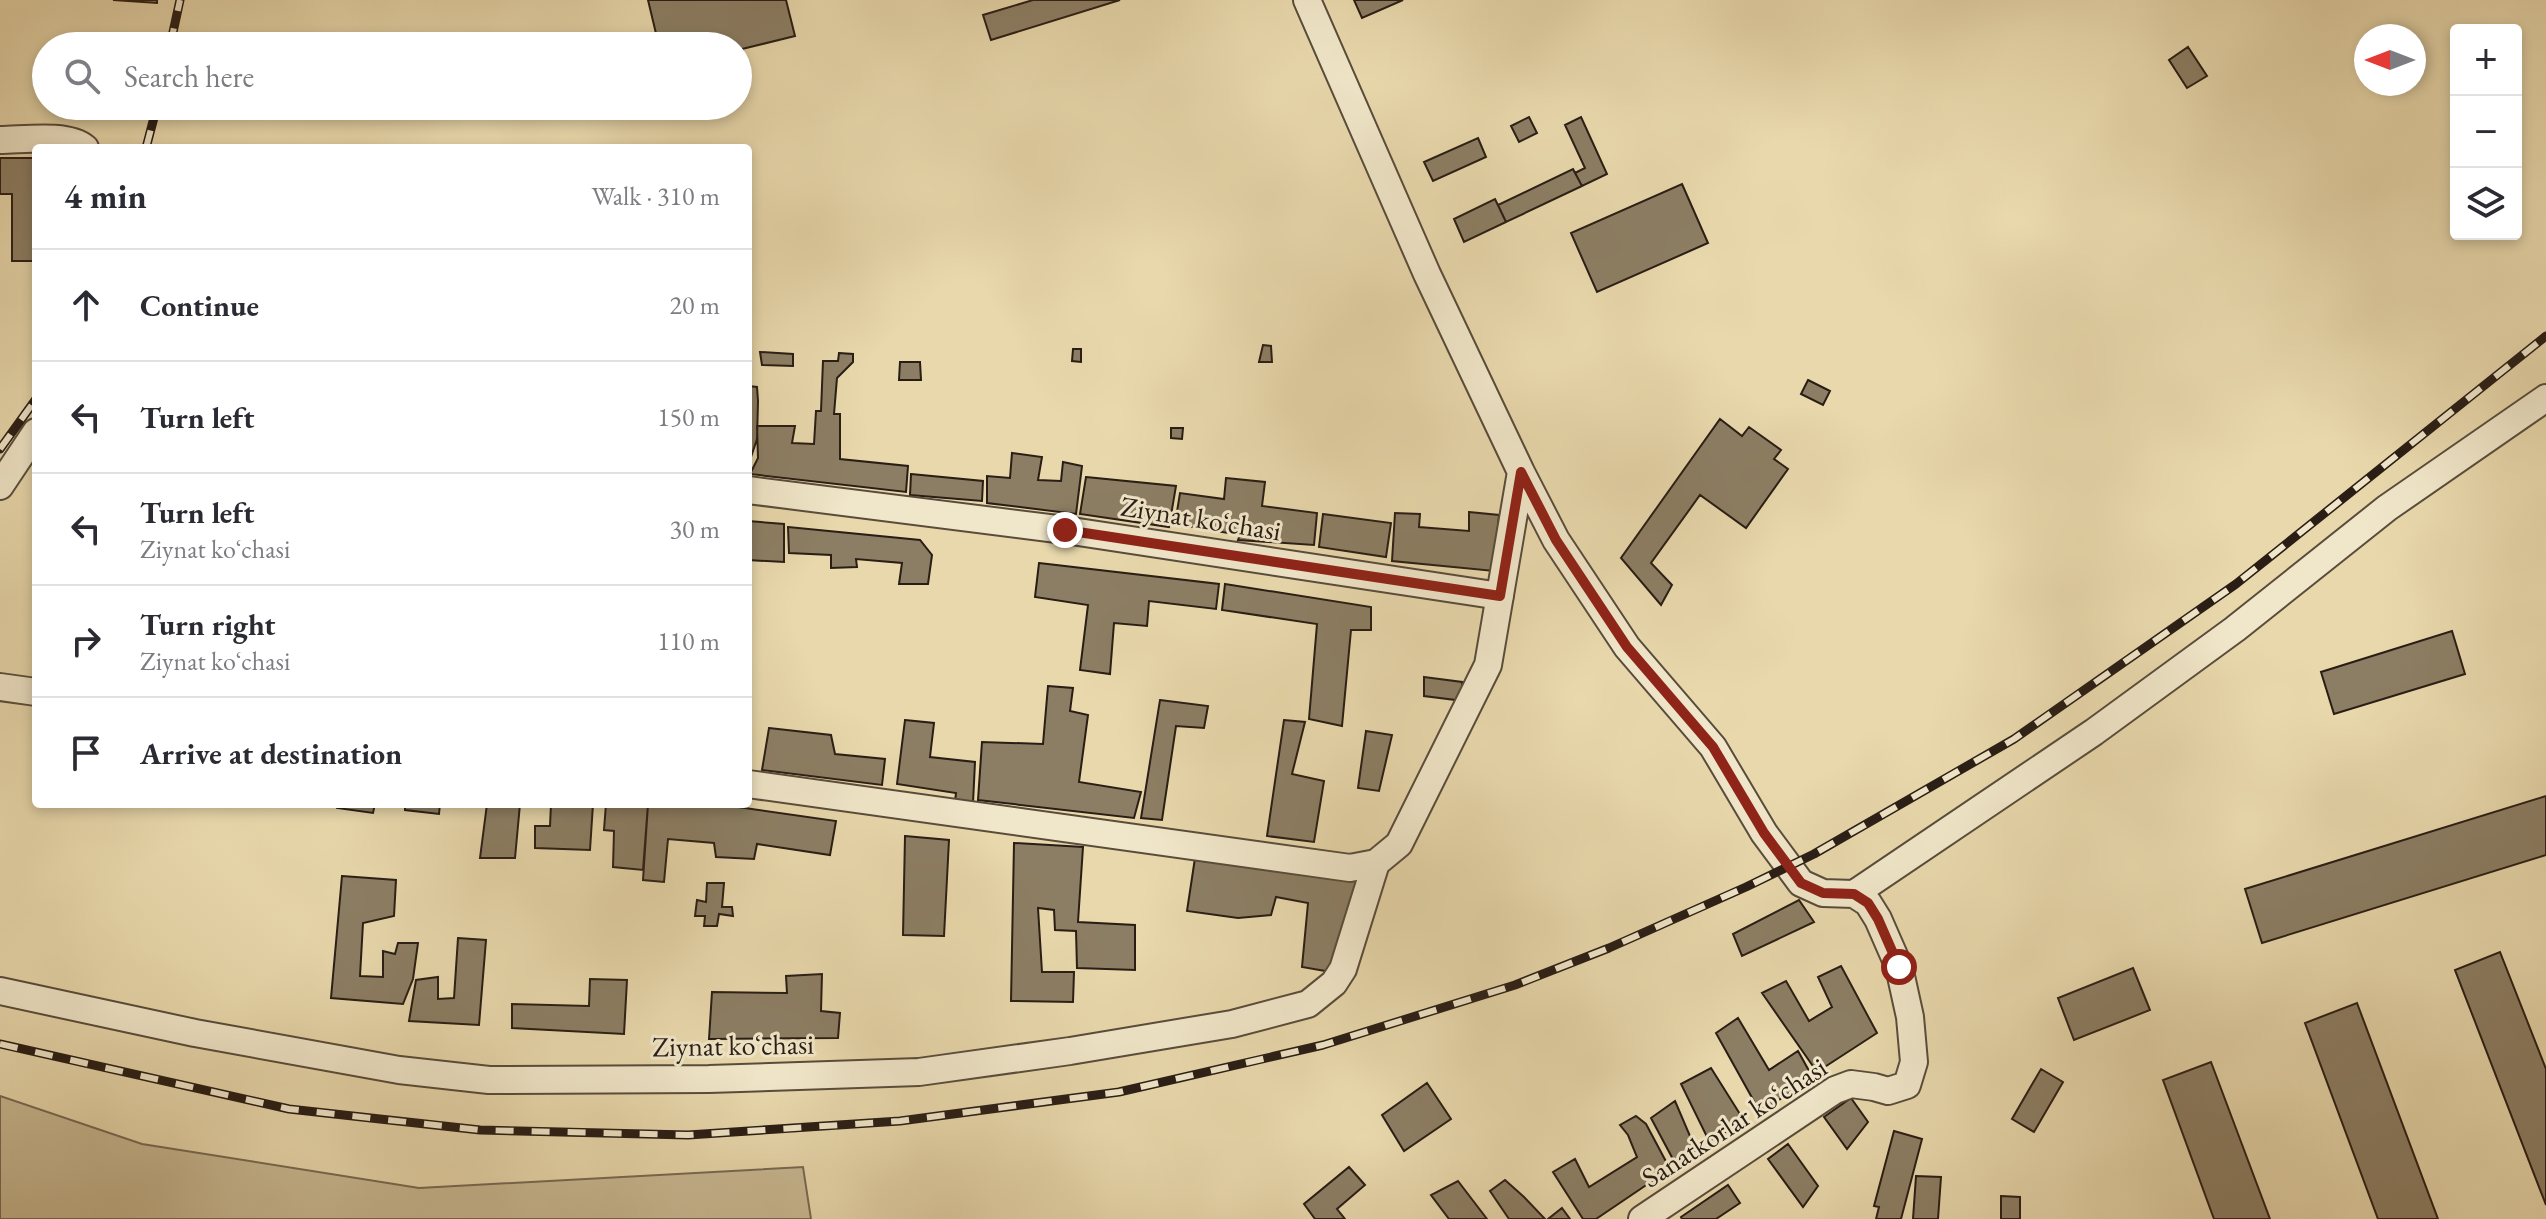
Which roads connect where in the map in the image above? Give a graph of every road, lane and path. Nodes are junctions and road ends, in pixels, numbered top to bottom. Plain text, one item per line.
1 (1307, 0) edge
2 (0, 140) edge
3 (79, 144) edge
4 (2546, 398) edge
5 (32, 438) edge
6 (1521, 472) junction
7 (0, 486) edge
8 (752, 491) edge
9 (1500, 596) junction
10 (0, 687) edge
11 (32, 691) edge
12 (752, 785) edge
13 (1376, 863) junction
14 (1854, 894) junction
15 (0, 991) edge
16 (1642, 1219) edge

1 - 6 street
2 - 3 street
4 - 14 street
5 - 7 street
6 - 9 street, Ziynat koʻchasi
6 - 14 street
8 - 9 street, Ziynat koʻchasi
9 - 13 street, Ziynat koʻchasi
10 - 11 street
12 - 13 street
13 - 15 street, Ziynat koʻchasi
14 - 16 street, Sanatkorlar koʻchasi

